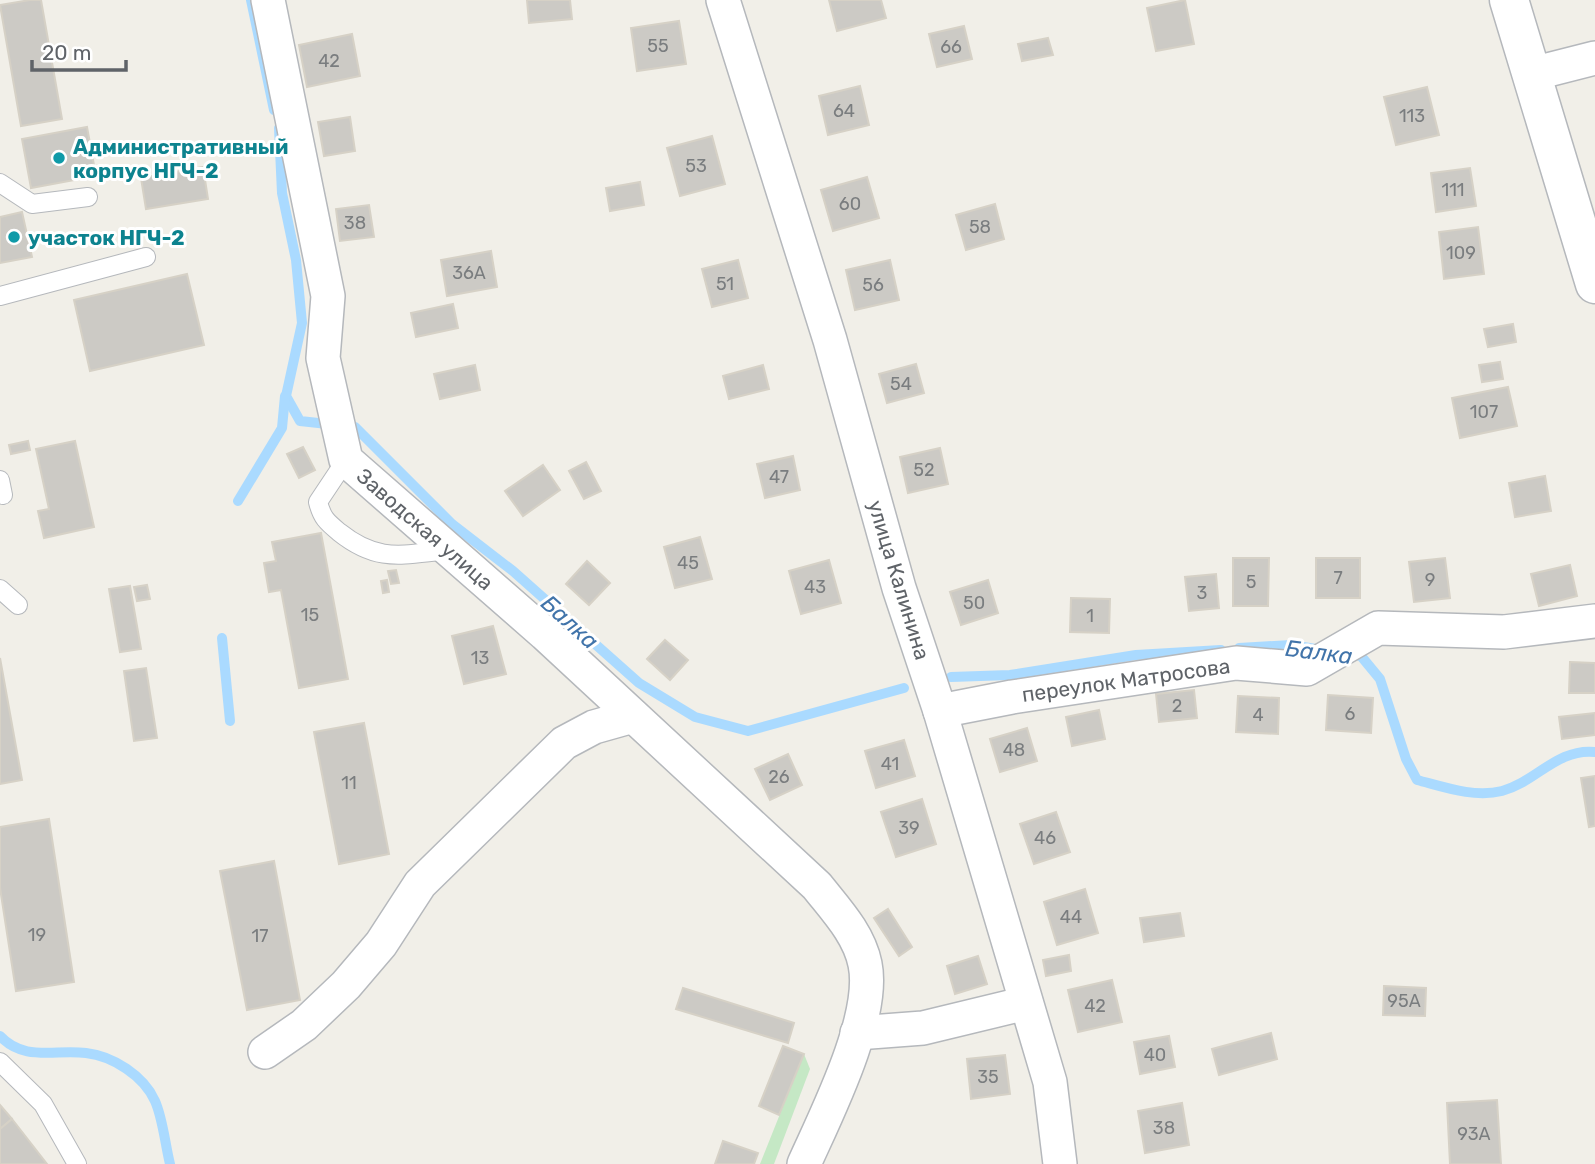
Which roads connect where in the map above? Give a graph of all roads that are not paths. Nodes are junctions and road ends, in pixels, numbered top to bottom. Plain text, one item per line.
1 (268, 0) edge
2 (723, 0) edge
3 (1509, 0) edge
4 (1595, 58) edge
5 (1532, 74) junction
6 (0, 183) edge
7 (88, 197) dead end
8 (146, 257) dead end
9 (1595, 284) edge
10 (0, 296) edge
11 (346, 460) junction
12 (450, 550) junction
13 (0, 589) edge
14 (18, 605) dead end
15 (1595, 621) edge
16 (940, 711) junction
17 (633, 716) junction
18 (1026, 1003) junction
19 (857, 1033) junction
20 (265, 1052) dead end
21 (0, 1062) edge
22 (78, 1164) edge
23 (804, 1164) edge
24 (1060, 1164) edge

1 - 11 street, Заводская улица
2 - 16 street, улица Калинина
3 - 5 street
4 - 5 street
5 - 9 street
6 - 7 lane
8 - 10 lane
11 - 12 street, Заводская улица
11 - 12 lane
12 - 17 street, Заводская улица
13 - 14 lane
15 - 16 street, переулок Матросова
16 - 18 street, улица Калинина
17 - 19 street, Заводская улица
17 - 20 street
18 - 19 street
18 - 24 street, улица Калинина
19 - 23 street, Заводская улица
21 - 22 lane

